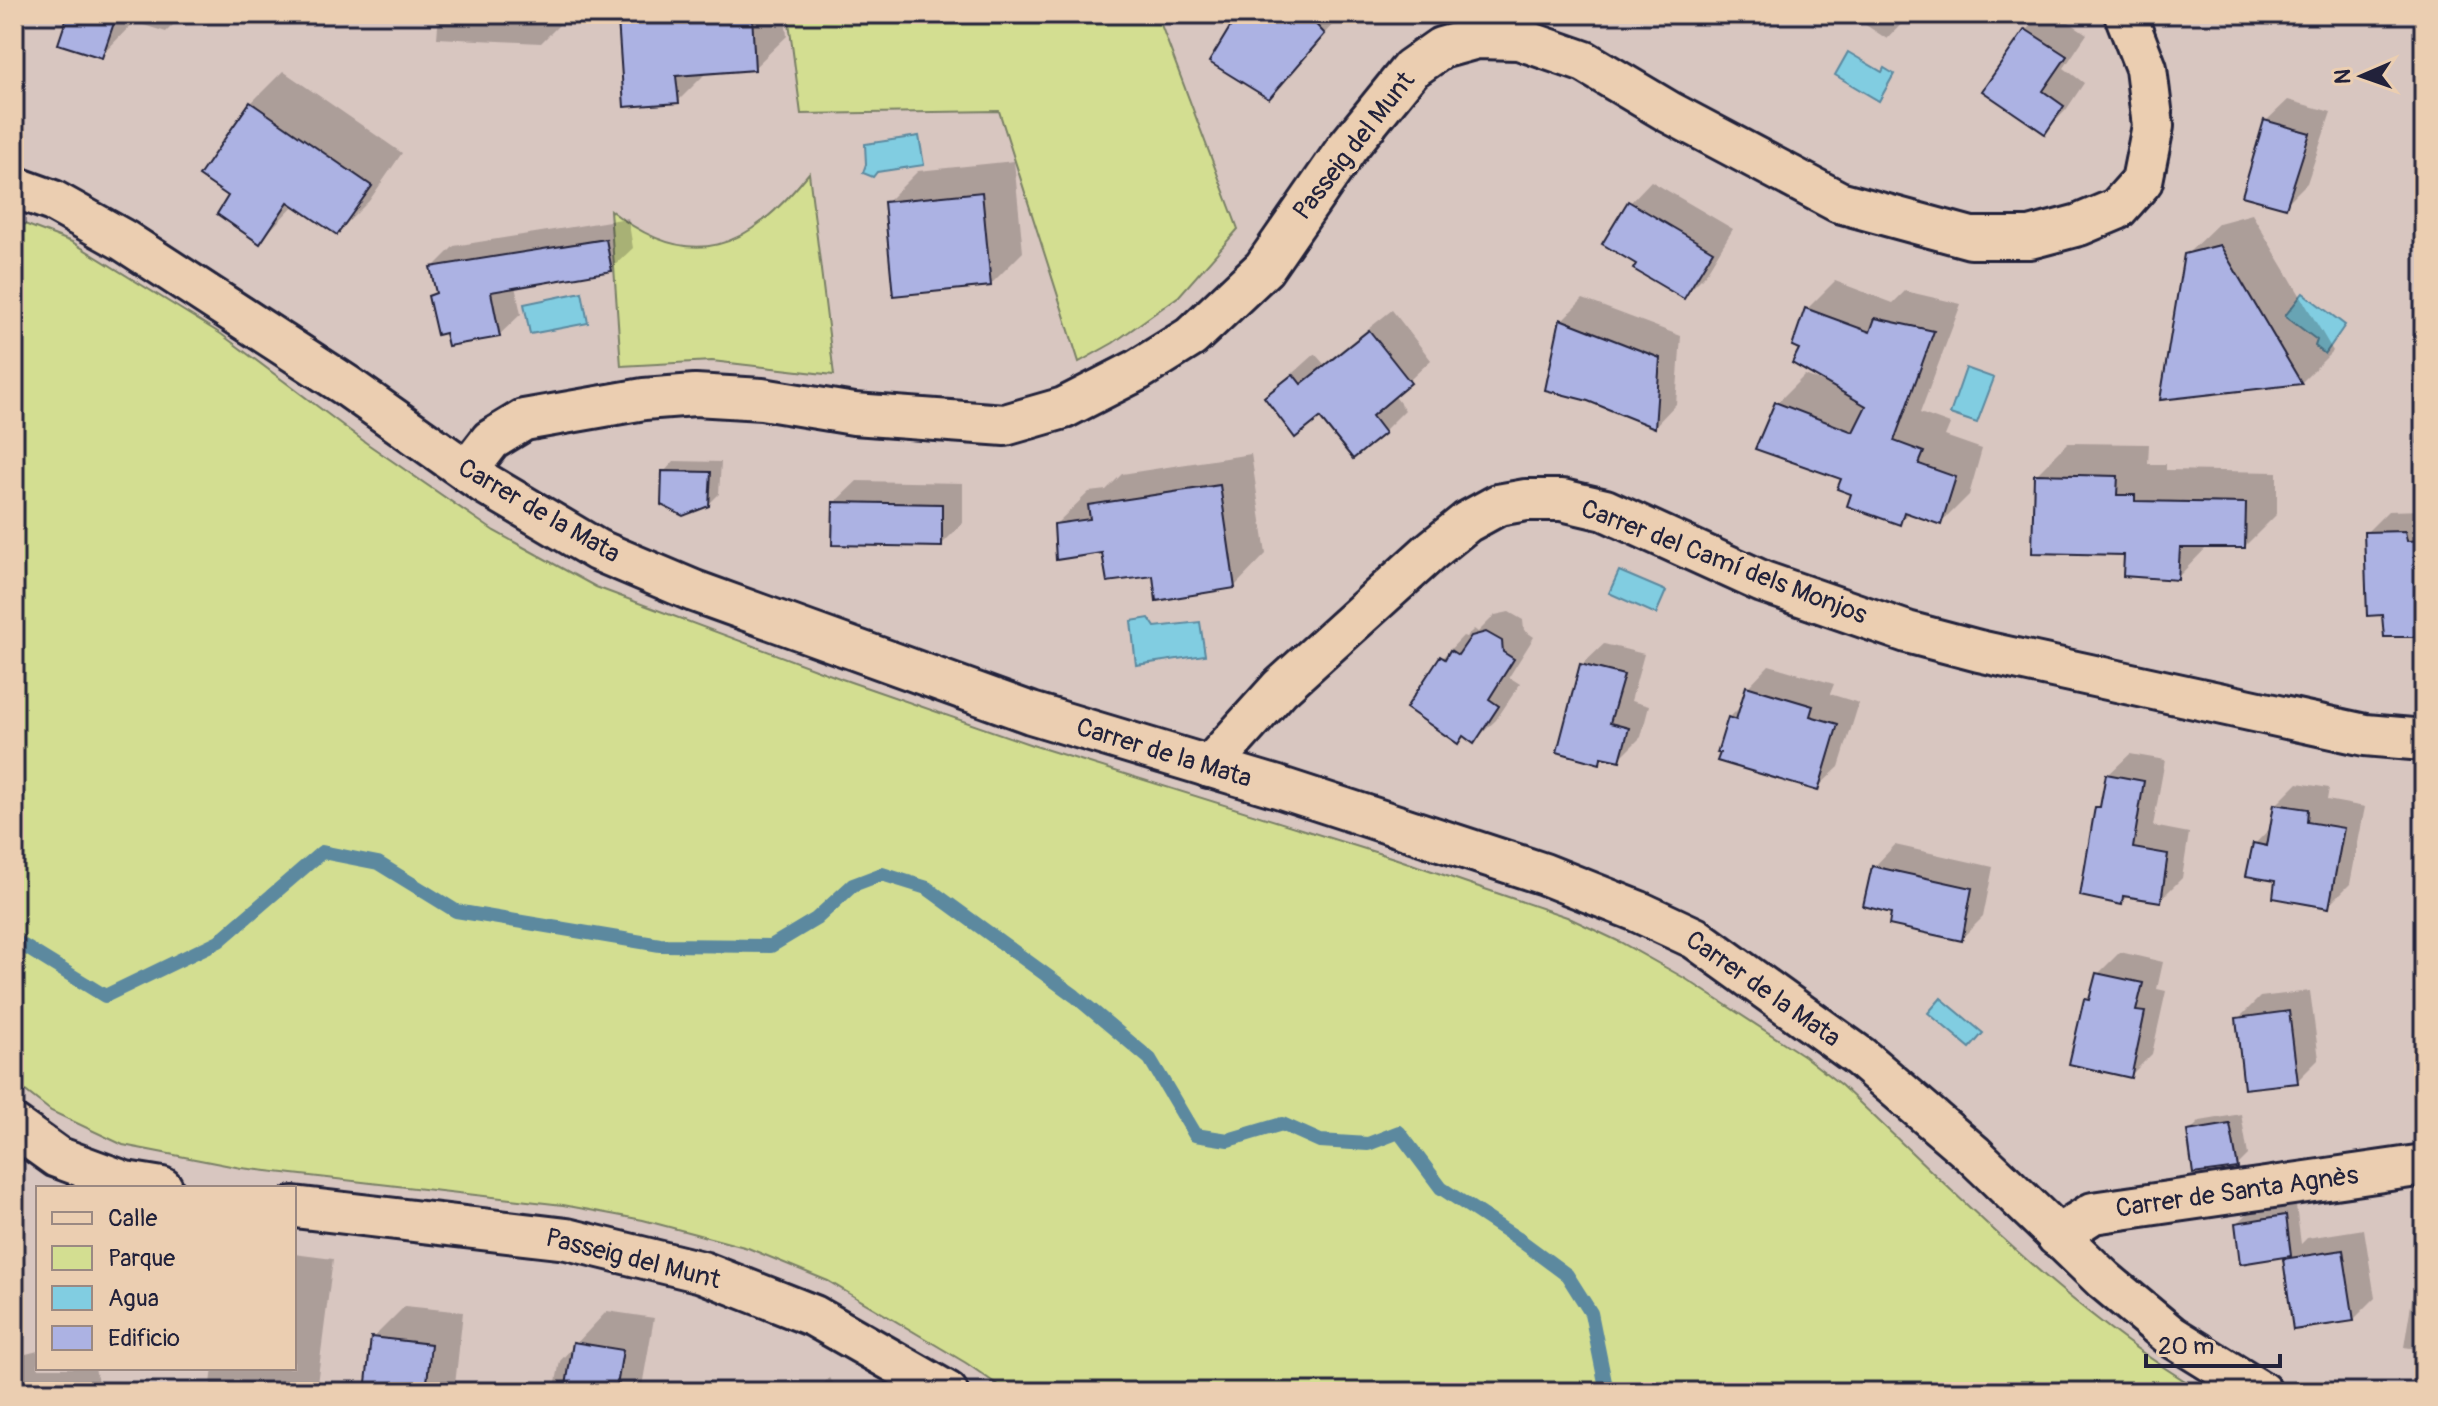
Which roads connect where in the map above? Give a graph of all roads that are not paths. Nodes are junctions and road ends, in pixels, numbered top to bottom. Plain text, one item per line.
1 (2125, 14) edge
2 (14, 187) edge
3 (467, 471) junction
4 (2424, 740) edge
5 (1209, 767) junction
6 (14, 1126) edge
7 (2424, 1165) edge
8 (150, 1186) edge
9 (296, 1207) edge
10 (2057, 1236) junction
11 (947, 1392) edge
12 (2261, 1392) edge

1 - 3 street, Passeig del Munt
2 - 3 street, Carrer de la Mata
3 - 5 street, Carrer de la Mata
4 - 5 street, Carrer del Camí dels Monjos
5 - 10 street, Carrer de la Mata
6 - 8 street
7 - 10 street, Carrer de Santa Agnès
9 - 11 street, Passeig del Munt
10 - 12 street, Carrer de la Mata

